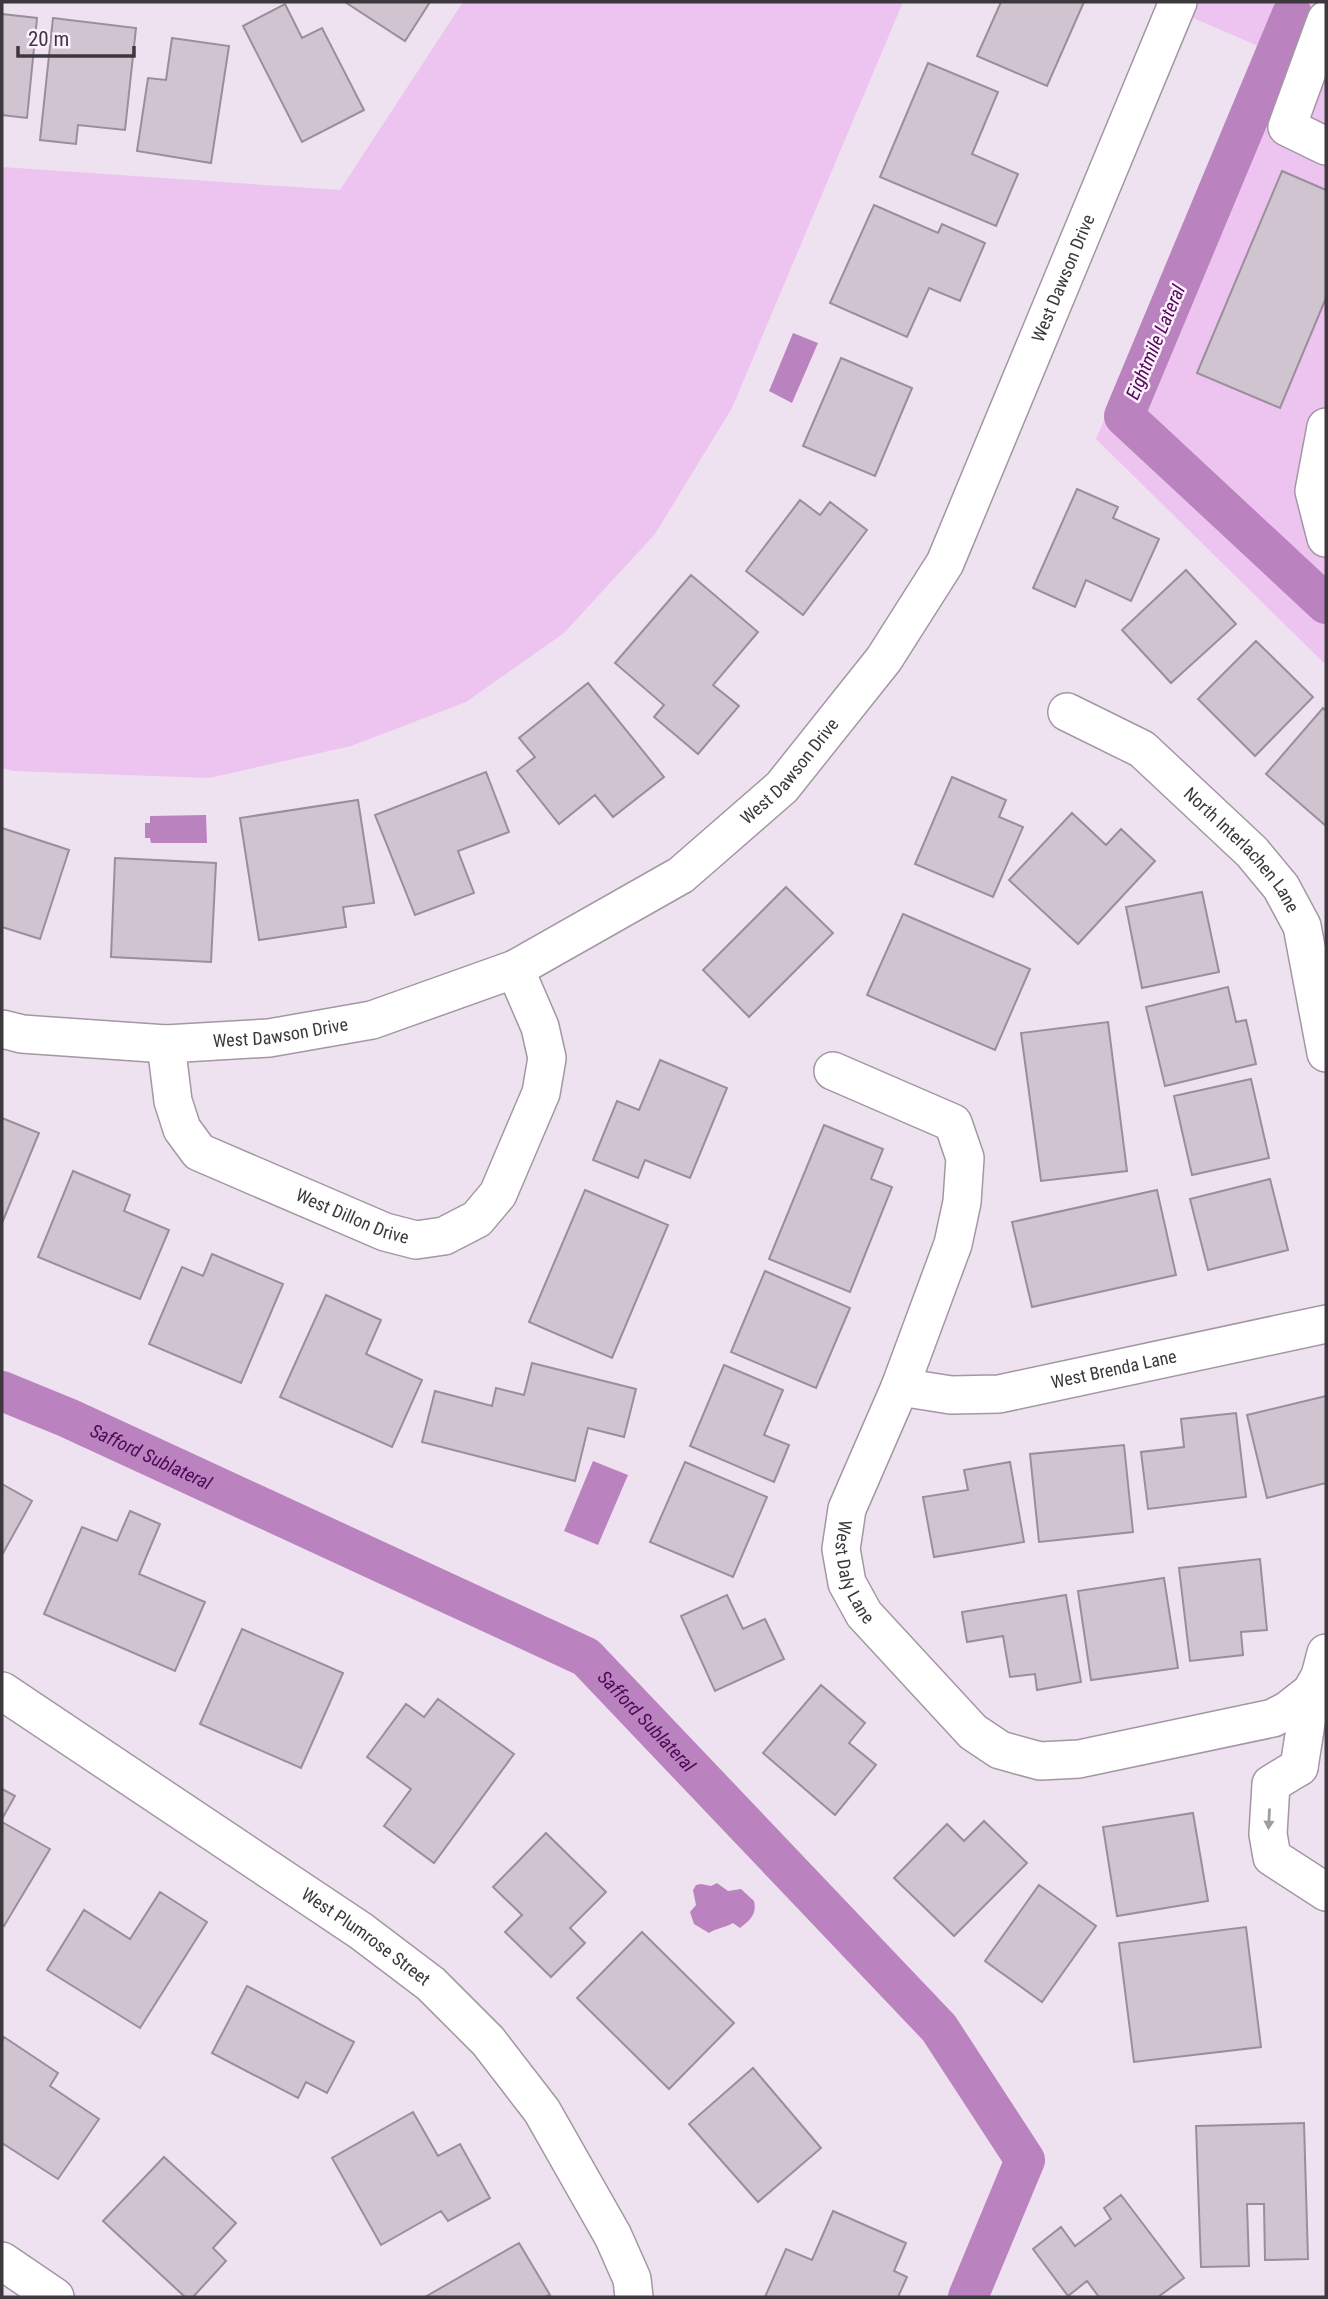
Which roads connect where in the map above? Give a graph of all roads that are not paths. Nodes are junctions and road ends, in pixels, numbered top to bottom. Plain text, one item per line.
1 (1178, 2) edge
2 (1326, 20) edge
3 (1326, 146) edge
4 (1326, 427) edge
5 (1326, 538) edge
6 (1067, 712) dead end
7 (515, 969) junction
8 (2, 1029) edge
9 (166, 1044) junction
10 (1326, 1053) edge
11 (833, 1071) dead end
12 (1326, 1324) edge
13 (900, 1387) junction
14 (1326, 1653) edge
15 (2, 1691) edge
16 (1311, 1692) junction
17 (1313, 1773) edge
18 (1326, 1892) edge
19 (2, 2261) edge
20 (633, 2288) edge
21 (55, 2297) edge

1 - 7 street, West Dawson Drive
2 - 3 street
4 - 5 street
6 - 10 street, North Interlachen Lane
7 - 9 street, West Dawson Drive
7 - 9 street, West Dillon Drive
8 - 9 street, West Dawson Drive
11 - 13 street, West Daly Lane
12 - 13 street, West Brenda Lane
13 - 16 street, West Daly Lane
14 - 16 street
15 - 20 street, West Plumrose Street
16 - 17 street
17 -> 18 street
19 - 21 street

